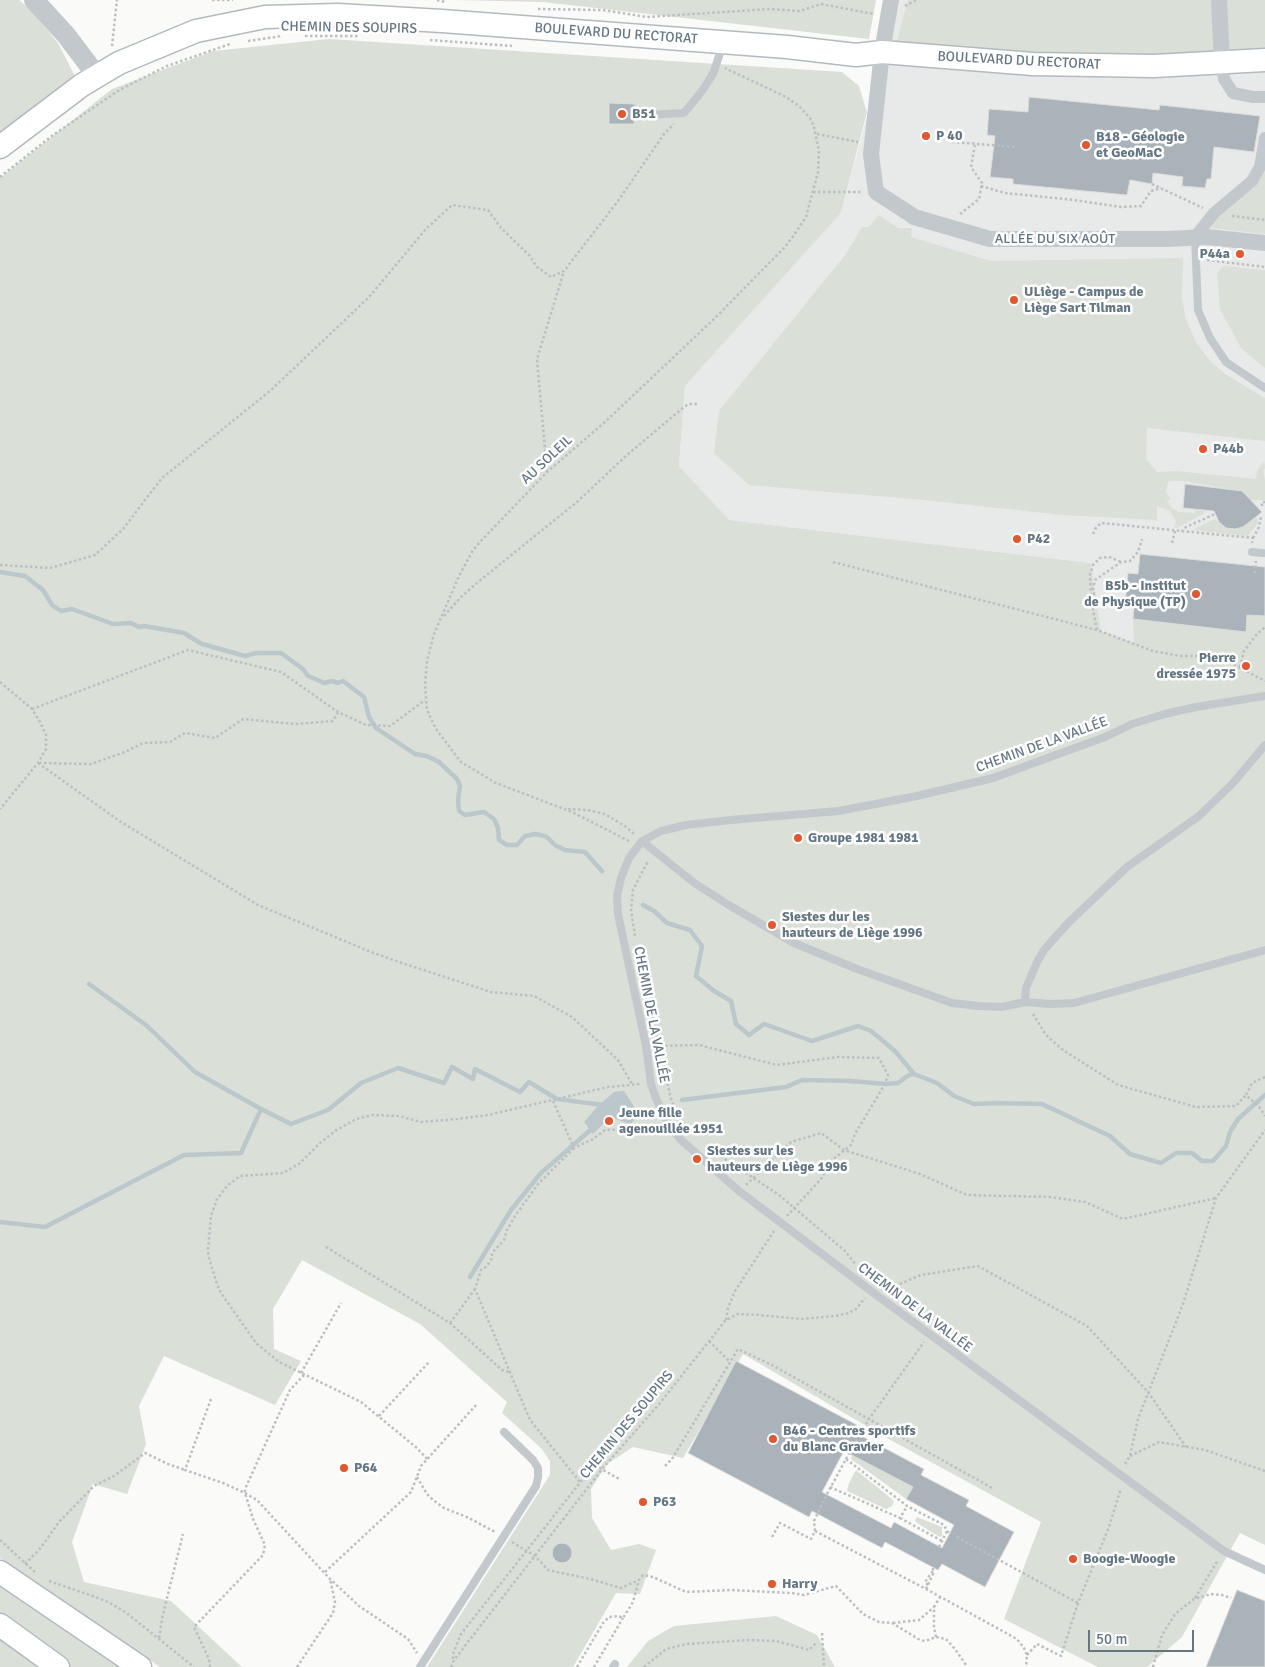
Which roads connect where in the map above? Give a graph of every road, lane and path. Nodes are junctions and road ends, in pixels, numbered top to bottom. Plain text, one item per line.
1 (34, 0) edge
2 (117, 0) edge
3 (212, 0) edge
4 (233, 0) edge
5 (437, 0) edge
6 (916, 0) edge
7 (1219, 0) edge
8 (447, 2) dead end
9 (535, 8) dead end
10 (889, 8) edge
11 (300, 35) dead end
12 (285, 36) dead end
13 (364, 36) dead end
14 (422, 40) dead end
15 (246, 41) dead end
16 (723, 42) junction
17 (232, 43) dead end
18 (521, 47) dead end
19 (882, 52) junction
20 (1265, 60) edge
21 (119, 63) junction
22 (1222, 63) junction
23 (717, 65) junction
24 (97, 76) junction
25 (1265, 97) edge
26 (684, 113) junction
27 (646, 115) dead end
28 (816, 134) junction
29 (1265, 138) edge
30 (952, 142) dead end
31 (872, 144) junction
32 (975, 144) junction
33 (0, 147) edge
34 (1016, 147) dead end
35 (0, 178) edge
36 (1152, 184) dead end
37 (981, 186) junction
38 (1161, 188) junction
39 (813, 192) junction
40 (876, 192) junction
41 (1214, 213) junction
42 (957, 216) dead end
43 (1265, 220) edge
44 (1195, 237) junction
45 (1265, 243) edge
46 (1195, 259) junction
47 (1265, 266) edge
48 (564, 271) junction
49 (1265, 388) edge
50 (698, 404) dead end
51 (547, 472) junction
52 (1265, 502) edge
53 (1262, 506) dead end
54 (1215, 514) dead end
55 (1261, 517) dead end
56 (1175, 531) junction
57 (1182, 532) junction
58 (1093, 534) dead end
59 (1253, 538) junction
60 (1142, 539) dead end
61 (1172, 543) dead end
62 (1252, 552) joint
63 (1263, 553) dead end
64 (833, 562) dead end
65 (1121, 562) junction
66 (1256, 564) dead end
67 (0, 565) edge
68 (1261, 567) dead end
69 (1113, 606) dead end
70 (442, 618) junction
71 (1265, 627) edge
72 (1097, 630) junction
73 (1240, 667) junction
74 (1265, 681) edge
75 (0, 682) edge
76 (1265, 696) edge
77 (425, 700) junction
78 (32, 709) junction
79 (338, 712) junction
80 (1265, 745) edge
81 (38, 763) junction
82 (0, 809) edge
83 (565, 809) junction
84 (642, 841) junction
85 (654, 851) junction
86 (636, 939) dead end
87 (1265, 950) edge
88 (1025, 1002) junction
89 (650, 1004) dead end
90 (646, 1046) junction
91 (660, 1046) junction
92 (1265, 1078) edge
93 (632, 1084) junction
94 (651, 1084) junction
95 (1246, 1095) junction
96 (553, 1100) junction
97 (1265, 1116) edge
98 (681, 1122) dead end
99 (668, 1123) junction
100 (1265, 1130) edge
101 (574, 1148) junction
102 (708, 1148) dead end
103 (844, 1150) junction
104 (754, 1178) junction
105 (739, 1191) junction
106 (1216, 1198) junction
107 (796, 1208) junction
108 (781, 1222) junction
109 (326, 1247) dead end
110 (475, 1288) junction
111 (870, 1291) junction
112 (341, 1303) dead end
113 (726, 1321) junction
114 (450, 1324) junction
115 (929, 1334) junction
116 (709, 1341) junction
117 (430, 1361) dead end
118 (730, 1362) junction
119 (510, 1372) junction
120 (302, 1374) junction
121 (1148, 1392) junction
122 (211, 1399) dead end
123 (476, 1404) dead end
124 (379, 1416) junction
125 (869, 1418) junction
126 (504, 1432) dead end
127 (1186, 1447) junction
128 (1130, 1456) junction
129 (427, 1459) junction
130 (846, 1459) junction
131 (665, 1466) dead end
132 (603, 1468) junction
133 (186, 1470) junction
134 (1265, 1471) edge
135 (1119, 1473) junction
136 (417, 1476) junction
137 (621, 1480) dead end
138 (580, 1482) junction
139 (830, 1487) junction
140 (994, 1489) dead end
141 (245, 1493) junction
142 (907, 1506) junction
143 (900, 1518) junction
144 (816, 1531) junction
145 (183, 1534) dead end
146 (503, 1536) junction
147 (772, 1537) dead end
148 (958, 1537) dead end
149 (0, 1540) edge
150 (942, 1541) junction
151 (939, 1547) dead end
152 (1224, 1550) junction
153 (526, 1551) junction
154 (535, 1556) junction
155 (26, 1564) junction
156 (933, 1569) dead end
157 (1265, 1570) edge
158 (0, 1572) edge
159 (324, 1572) junction
160 (38, 1574) dead end
161 (44, 1578) dead end
162 (329, 1578) junction
163 (639, 1580) junction
164 (926, 1589) junction
165 (940, 1597) junction
166 (1231, 1598) dead end
167 (1194, 1599) junction
168 (1078, 1603) junction
169 (934, 1607) junction
170 (623, 1618) junction
171 (892, 1623) junction
172 (0, 1625) edge
173 (822, 1633) dead end
174 (936, 1637) junction
175 (159, 1638) junction
176 (816, 1643) dead end
177 (1027, 1655) junction
178 (454, 1660) junction
179 (421, 1665) edge
180 (966, 1665) dead end
181 (58, 1667) edge
182 (140, 1667) edge
183 (194, 1667) edge
184 (210, 1667) edge
185 (297, 1667) edge
186 (451, 1667) edge
187 (577, 1667) edge
188 (594, 1667) edge
189 (644, 1667) edge
190 (824, 1667) edge
191 (1026, 1667) edge
192 (1153, 1667) edge

1 - 24 street
2 - 21 path
3 - 4 path
5 - 8 path
6 - 10 path
7 - 22 street
9 - 10 path
10 - 19 street
11 - 13 path, CHEMIN DES SOUPIRS
12 - 15 path, CHEMIN DES SOUPIRS
14 - 18 path, CHEMIN DES SOUPIRS
16 - 19 main road, BOULEVARD DU RECTORAT
16 - 21 main road, BOULEVARD DU RECTORAT
16 - 23 lane
17 - 35 path
19 - 22 main road, BOULEVARD DU RECTORAT
19 - 31 street
20 - 22 main road, BOULEVARD DU RECTORAT
21 - 24 main road, BOULEVARD DU RECTORAT
22 - 25 street
23 - 26 lane
23 - 28 path, AU SOLEIL
24 - 33 main road, BOULEVARD DU RECTORAT
26 - 27 lane
26 - 48 path
28 - 31 path
28 - 39 path, AU SOLEIL
29 - 41 street
30 - 32 path
31 - 40 street
32 - 34 path
32 - 37 path
36 - 38 path
37 - 38 path
37 - 42 path
38 - 41 path
39 - 40 path
39 - 51 path, AU SOLEIL
40 - 44 street, ALLÉE DU SIX AOÛT
41 - 43 path
41 - 44 street
44 - 45 street, ALLÉE DU SIX AOÛT
44 - 46 lane
46 - 47 path
46 - 49 lane
48 - 51 path
48 - 67 path
50 - 70 path
51 - 70 path, AU SOLEIL
52 - 53 path
54 - 57 path
55 - 59 path
56 - 57 path
56 - 58 path
56 - 61 path
57 - 59 path
59 - 62 path
60 - 65 path
62 - 63 lane
64 - 72 path
65 - 69 path
65 - 72 path
66 - 68 path
70 - 77 path, AU SOLEIL
71 - 73 path
72 - 73 path
73 - 74 path
75 - 78 path
76 - 84 lane, CHEMIN DE LA VALLÉE
77 - 79 path
77 - 83 path, AU SOLEIL
78 - 79 path
78 - 81 path
79 - 81 path
80 - 88 lane
81 - 82 path
81 - 93 path
83 - 84 path, AU SOLEIL
83 - 84 path
84 - 85 lane
84 - 90 lane, CHEMIN DE LA VALLÉE
85 - 86 path
85 - 88 lane
87 - 88 lane
88 - 95 path
89 - 91 path
90 - 91 path
90 - 94 lane, CHEMIN DE LA VALLÉE
91 - 98 path
91 - 103 path
92 - 95 path
93 - 94 path
93 - 96 path
94 - 99 lane, CHEMIN DE LA VALLÉE
95 - 97 path
96 - 101 path
96 - 120 path
99 - 101 path
99 - 105 lane, CHEMIN DE LA VALLÉE
100 - 106 path
101 - 110 path
102 - 104 path
103 - 104 path
103 - 106 path
103 - 107 path
104 - 105 path
104 - 107 path
105 - 108 lane, CHEMIN DE LA VALLÉE
106 - 121 path
107 - 108 path
107 - 111 path
108 - 111 lane, CHEMIN DE LA VALLÉE
108 - 113 path
109 - 114 path
110 - 114 path
110 - 119 path
111 - 113 path
111 - 115 lane, CHEMIN DE LA VALLÉE
111 - 121 path
112 - 120 path
113 - 116 path, CHEMIN DES SOUPIRS
114 - 119 path
115 - 125 path
115 - 135 lane, CHEMIN DE LA VALLÉE
116 - 118 path
116 - 132 path, CHEMIN DES SOUPIRS
117 - 124 path
118 - 125 path
118 - 131 path
119 - 138 path
120 - 124 path
120 - 141 path
121 - 127 path
121 - 128 path
122 - 133 path
123 - 129 path
124 - 129 path
125 - 130 path
125 - 140 path
126 - 146 lane
127 - 128 path
127 - 134 path
128 - 135 path
129 - 136 path
130 - 139 path
130 - 142 path
132 - 137 path
132 - 138 path
132 - 154 path, CHEMIN DES SOUPIRS
133 - 141 path
133 - 155 path
135 - 152 lane, CHEMIN DE LA VALLÉE
135 - 168 path
136 - 146 path
136 - 159 path
138 - 153 path
139 - 143 path
139 - 144 path
141 - 159 path
141 - 184 path
142 - 143 path
142 - 150 path
143 - 150 path
144 - 147 path
144 - 164 path
145 - 175 path
146 - 153 path
146 - 179 lane
148 - 168 path
149 - 155 path
150 - 151 path
152 - 157 lane, CHEMIN DE LA VALLÉE
152 - 167 path
153 - 154 path
153 - 178 path
154 - 163 path
154 - 178 path, CHEMIN DES SOUPIRS
155 - 160 path
156 - 164 path
158 - 182 main road
159 - 162 path
161 - 175 path
162 - 179 path
162 - 185 path
163 - 170 path
163 - 171 path
164 - 165 path
165 - 169 path
165 - 177 path
166 - 167 path
167 - 192 path
168 - 177 path
169 - 171 path
169 - 174 path
170 - 187 path
170 - 188 path
171 - 174 path
172 - 181 main road
173 - 190 path
174 - 180 path
175 - 183 path
176 - 189 path
177 - 191 path
178 - 186 path, CHEMIN DES SOUPIRS

